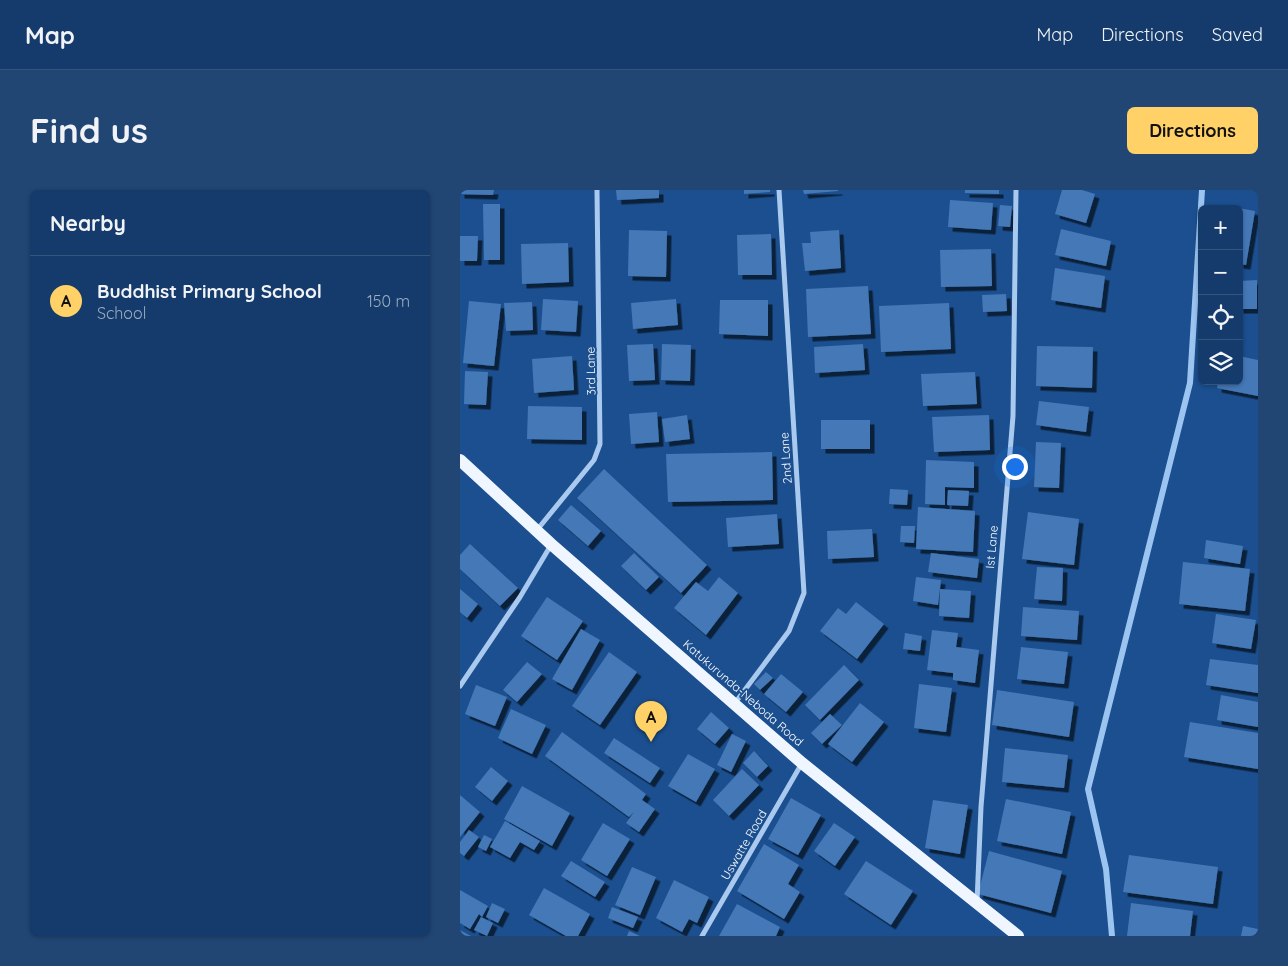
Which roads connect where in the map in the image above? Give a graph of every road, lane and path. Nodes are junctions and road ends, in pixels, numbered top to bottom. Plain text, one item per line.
1 (597, 190) edge
2 (779, 190) edge
3 (1016, 190) edge
4 (460, 460) edge
5 (536, 531) junction
6 (551, 544) junction
7 (460, 686) edge
8 (735, 704) junction
9 (802, 763) junction
10 (976, 905) junction
11 (702, 936) edge
12 (1018, 936) edge

1 - 5 street, 3rd Lane
2 - 8 street, 2nd Lane
3 - 10 street, Ist Lane
4 - 5 main road, Katukurunda-Neboda Road
5 - 6 main road, Katukurunda-Neboda Road
6 - 7 street
6 - 8 main road, Katukurunda-Neboda Road
8 - 9 main road, Katukurunda-Neboda Road
9 - 10 main road, Katukurunda-Neboda Road
9 - 11 street, Uswatte Road
10 - 12 main road, Katukurunda-Neboda Road

